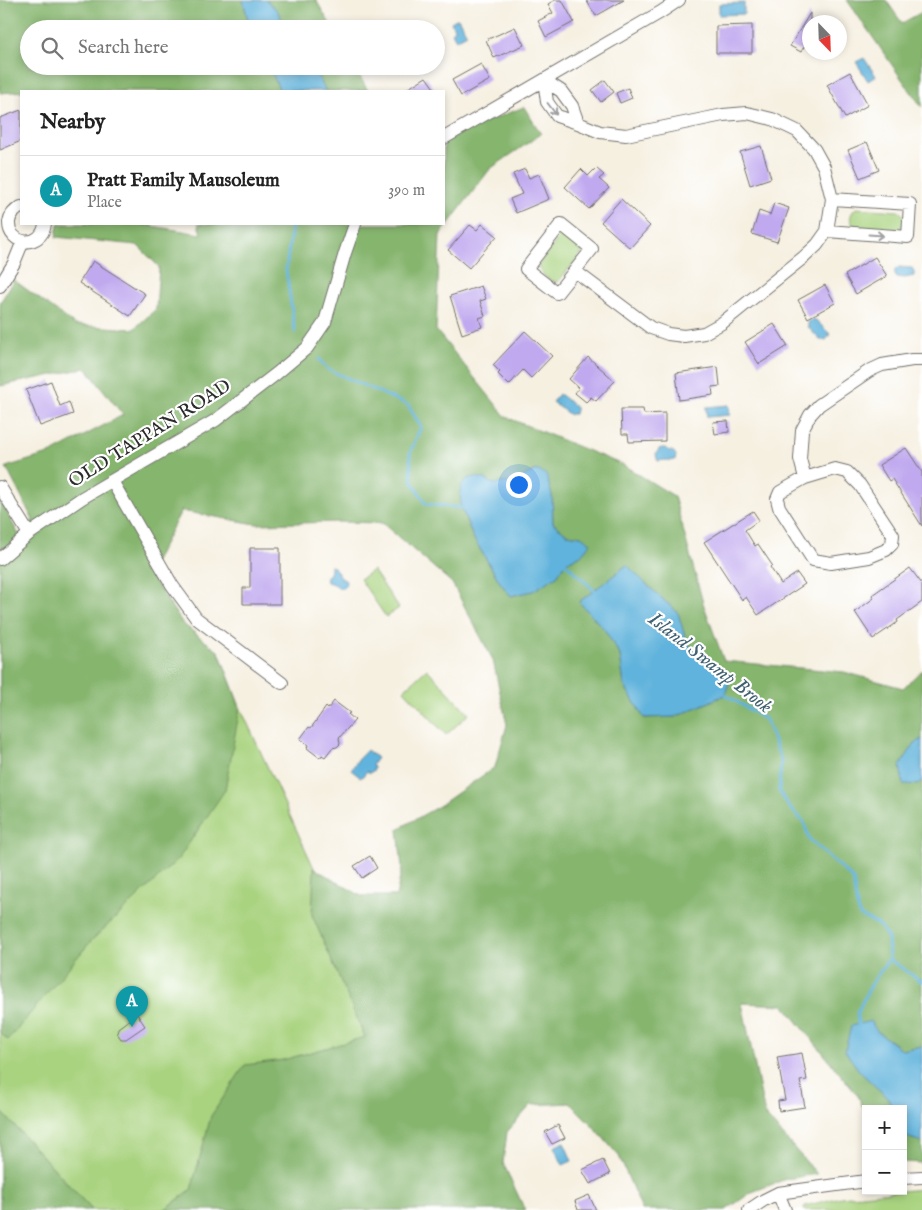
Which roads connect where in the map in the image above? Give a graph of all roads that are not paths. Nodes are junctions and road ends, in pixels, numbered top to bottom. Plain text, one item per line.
1 (679, 0) edge
2 (544, 80) junction
3 (578, 123) junction
4 (445, 137) edge
5 (832, 199) junction
6 (20, 208) edge
7 (45, 225) edge
8 (355, 225) edge
9 (827, 231) junction
10 (23, 241) junction
11 (575, 271) junction
12 (0, 286) edge
13 (922, 360) edge
14 (805, 478) junction
15 (112, 480) junction
16 (0, 487) edge
17 (30, 534) junction
18 (0, 559) edge
19 (282, 683) dead end
20 (922, 1177) edge
21 (907, 1178) edge
22 (862, 1180) edge
23 (778, 1193) junction
24 (749, 1210) edge
25 (785, 1210) edge

1 - 2 street
2 - 3 street
2 -> 3 street
2 - 4 street
3 - 5 street
5 - 9 street
9 -> 5 street
6 - 10 street
7 - 10 street
8 - 15 street, OLD TAPPAN ROAD
9 - 11 street
10 - 12 street
11 - 11 street
13 - 14 street
14 - 14 street
15 - 17 street, OLD TAPPAN ROAD
15 - 19 street
16 - 17 street
17 - 18 street, OLD TAPPAN ROAD
20 - 21 street
22 - 23 street
23 - 24 street
23 - 25 street

